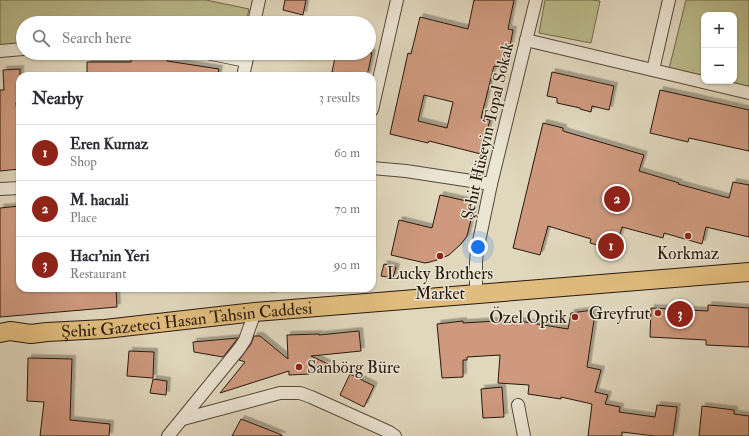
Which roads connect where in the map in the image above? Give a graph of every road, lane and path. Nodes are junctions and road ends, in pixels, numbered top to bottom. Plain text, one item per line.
1 (259, 0) edge
2 (396, 0) edge
3 (536, 0) edge
4 (670, 0) edge
5 (256, 16) edge
6 (526, 40) junction
7 (16, 50) edge
8 (0, 51) edge
9 (246, 60) edge
10 (653, 70) junction
11 (244, 72) edge
12 (376, 92) edge
13 (749, 93) edge
14 (376, 168) edge
15 (491, 184) junction
16 (16, 188) edge
17 (0, 189) edge
18 (749, 272) edge
19 (476, 294) junction
20 (255, 312) junction
21 (0, 333) edge
22 (31, 334) junction
23 (0, 344) edge
24 (518, 405) dead end
25 (183, 418) junction
26 (168, 436) edge
27 (394, 436) edge
28 (524, 436) edge

1 - 5 street
2 - 12 street
3 - 6 street, Şehit Hüseyin Topal Sokak
4 - 10 street
6 - 10 street
6 - 15 street, Şehit Hüseyin Topal Sokak
7 - 8 street
9 - 11 street
10 - 13 street
14 - 15 street
15 - 19 street, Şehit Hüseyin Topal Sokak
16 - 17 street
18 - 19 main road, Şehit Gazeteci Hasan Tahsin Caddesi
19 - 20 main road, Şehit Gazeteci Hasan Tahsin Caddesi
20 - 22 main road, Şehit Gazeteci Hasan Tahsin Caddesi
20 - 25 street
21 - 22 main road, Şehit Gazeteci Hasan Tahsin Caddesi
22 - 23 main road, Şehit Gazeteci Hasan Tahsin Caddesi
24 - 28 street
25 - 26 street
25 - 27 street

